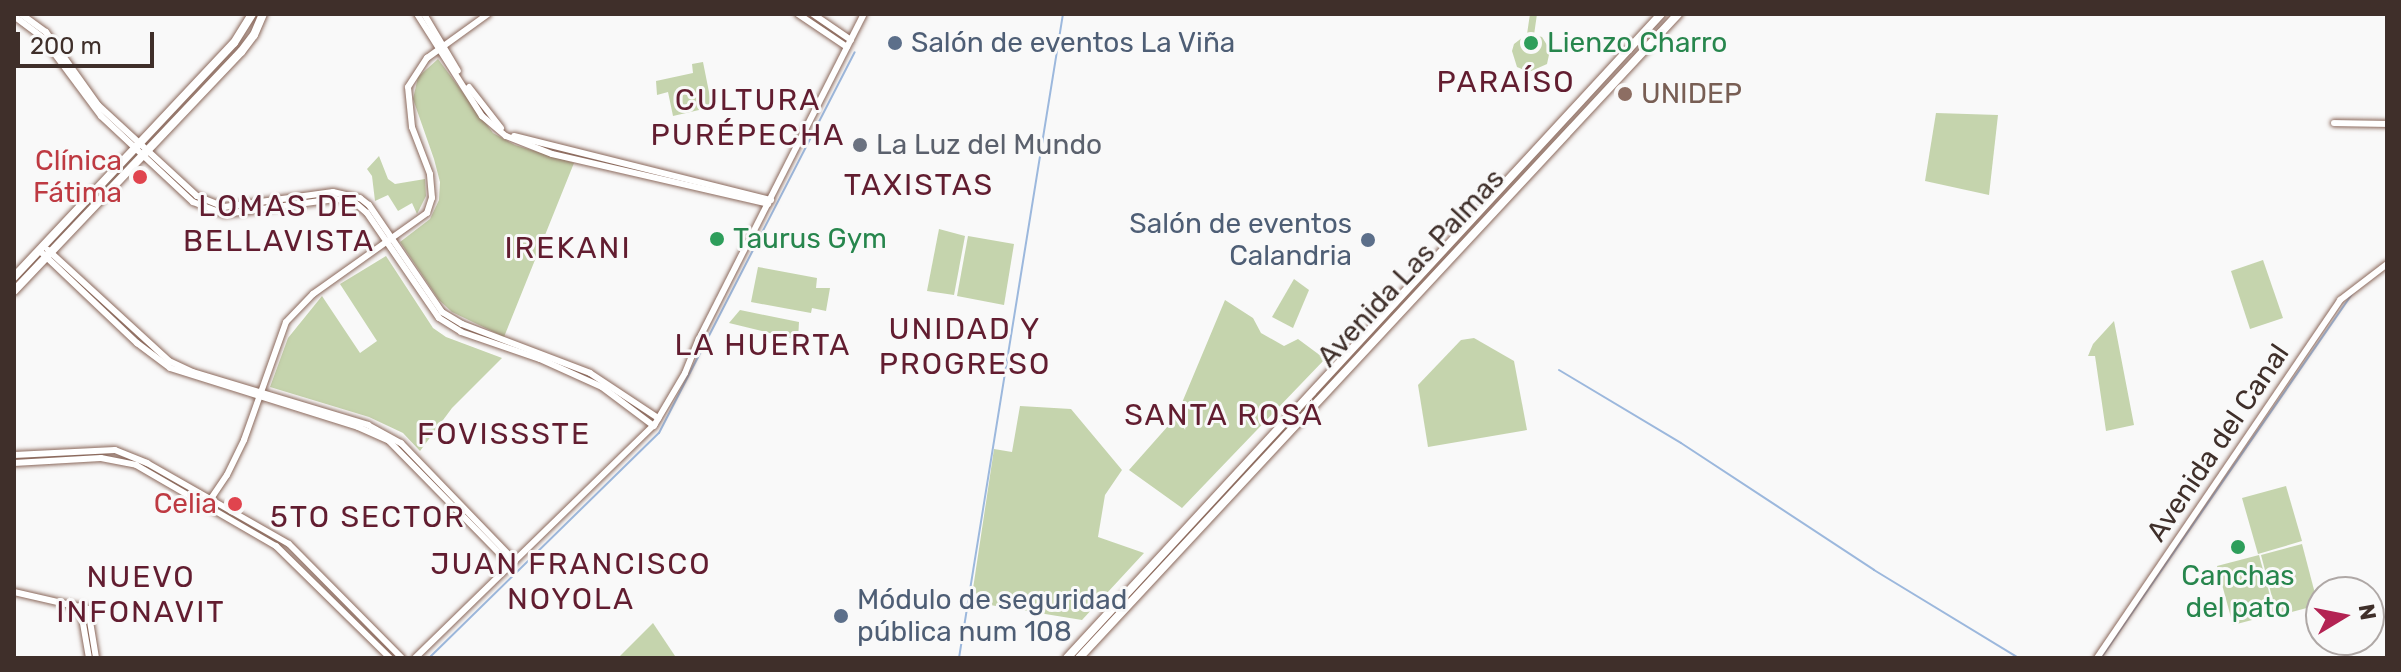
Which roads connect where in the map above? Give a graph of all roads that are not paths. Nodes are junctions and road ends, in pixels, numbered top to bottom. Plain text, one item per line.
1 (21, 14) edge
2 (252, 14) edge
3 (263, 14) edge
4 (417, 14) edge
5 (424, 14) edge
6 (488, 14) edge
7 (798, 14) edge
8 (813, 14) edge
9 (864, 14) edge
10 (1661, 14) edge
11 (1678, 14) edge
12 (14, 16) edge
13 (849, 43) junction
14 (443, 47) junction
15 (2334, 123) dead end
16 (2387, 124) edge
17 (140, 150) junction
18 (770, 202) junction
19 (390, 242) junction
20 (45, 251) junction
21 (2387, 264) edge
22 (14, 277) edge
23 (14, 291) edge
24 (604, 384) junction
25 (260, 395) junction
26 (658, 418) junction
27 (654, 426) junction
28 (14, 455) edge
29 (14, 463) edge
30 (213, 501) junction
31 (209, 508) junction
32 (513, 563) junction
33 (14, 592) edge
34 (80, 606) junction
35 (89, 658) edge
36 (96, 658) edge
37 (390, 658) edge
38 (402, 658) edge
39 (415, 658) edge
40 (1067, 658) edge
41 (1079, 658) edge
42 (2097, 658) edge

1 - 17 street
2 - 17 main road
3 - 17 main road
4 - 14 street
5 - 14 street
6 - 14 street
7 - 13 street
8 - 13 street
9 - 13 street
10 - 40 main road, Avenida Las Palmas
11 - 41 main road, Avenida Las Palmas
12 - 17 street
13 - 18 street
14 - 18 street
14 - 19 street
15 - 16 street
17 - 19 street
17 - 20 main road
18 - 26 street
19 - 24 street
19 - 25 street
20 - 22 main road
20 - 23 main road
20 - 25 street
21 - 42 street, Avenida del Canal
24 - 26 street
24 - 27 street
25 - 30 street
25 - 32 street
26 - 27 street
27 - 32 street
28 - 30 street
29 - 31 street
30 - 31 street
30 - 38 street
31 - 37 street
32 - 39 street
33 - 34 street
34 - 35 street
34 - 36 street

